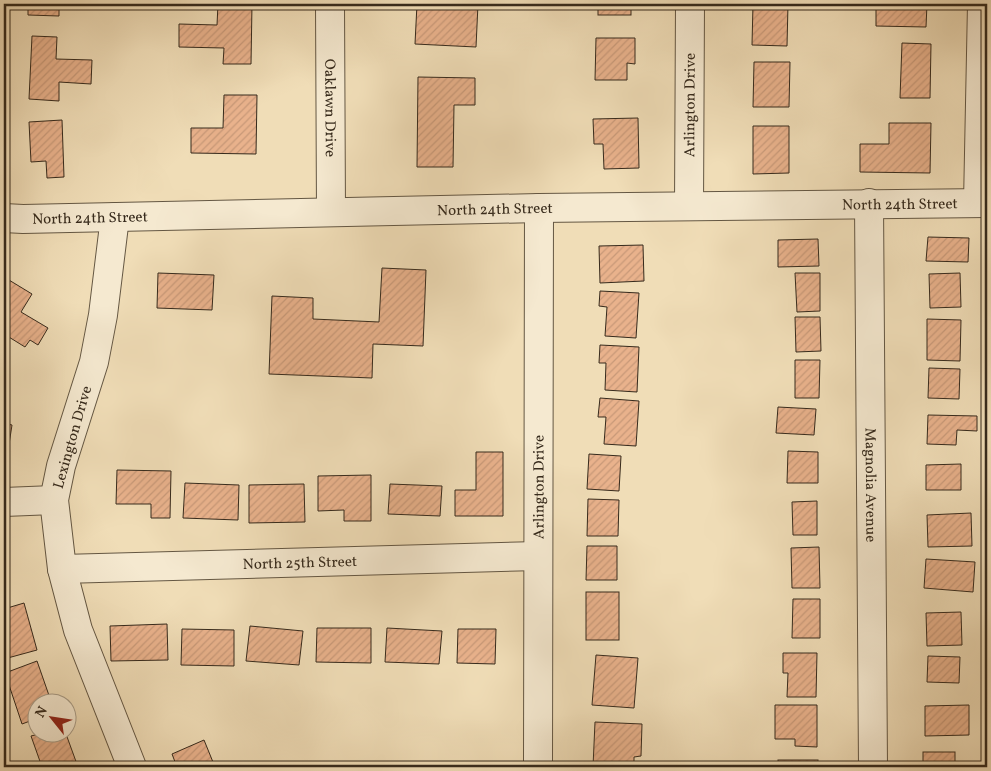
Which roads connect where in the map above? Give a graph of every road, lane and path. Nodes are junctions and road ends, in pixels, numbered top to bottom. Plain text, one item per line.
1 (330, 4) edge
2 (690, 4) edge
3 (982, 4) edge
4 (869, 203) junction
5 (982, 203) edge
6 (689, 206) junction
7 (539, 208) junction
8 (331, 212) junction
9 (115, 217) junction
10 (4, 218) edge
11 (54, 500) junction
12 (4, 502) edge
13 (538, 556) junction
14 (62, 569) junction
15 (132, 767) edge
16 (538, 767) edge
17 (873, 767) edge

1 - 8 street, Oaklawn Drive
2 - 6 street, Arlington Drive
3 - 5 street
4 - 5 street, North 24th Street
4 - 6 street, North 24th Street
4 - 17 street, Magnolia Avenue
6 - 7 street, North 24th Street
7 - 8 street, North 24th Street
7 - 13 street, Arlington Drive
8 - 9 street, North 24th Street
9 - 10 street, North 24th Street
9 - 11 street, Lexington Drive
11 - 12 street
11 - 14 street, Lexington Drive
13 - 14 street, North 25th Street
13 - 16 street, Arlington Drive
14 - 15 street, Lexington Drive

